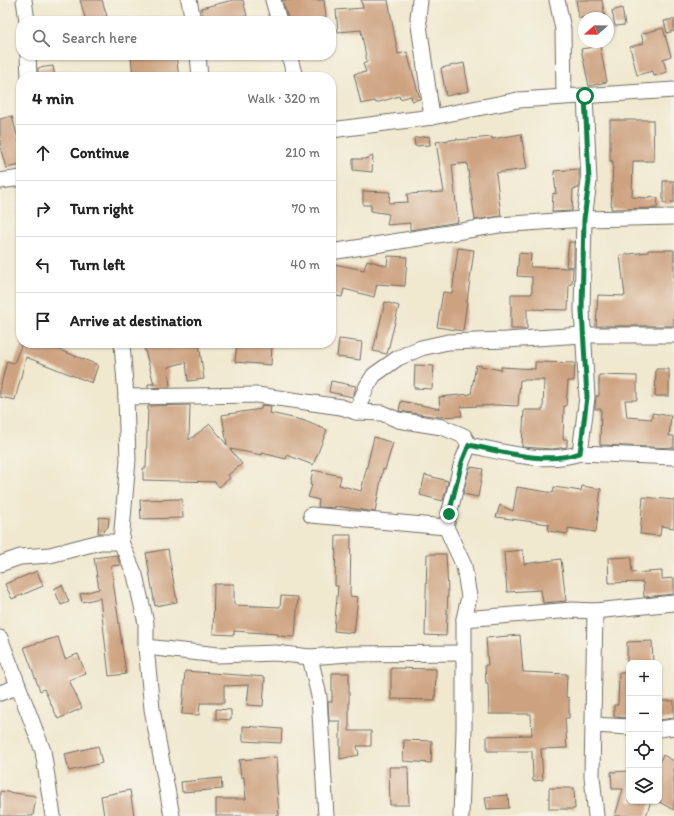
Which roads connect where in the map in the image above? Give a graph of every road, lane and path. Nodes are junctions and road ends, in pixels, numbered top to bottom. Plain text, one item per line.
1 (24, 0) edge
2 (189, 0) edge
3 (273, 0) edge
4 (420, 0) edge
5 (557, 0) edge
6 (26, 16) edge
7 (192, 16) edge
8 (278, 16) edge
9 (28, 60) edge
10 (198, 60) edge
11 (290, 60) edge
12 (29, 72) edge
13 (200, 72) edge
14 (293, 72) edge
15 (674, 90) edge
16 (564, 96) junction
17 (585, 96) junction
18 (432, 117) junction
19 (336, 129) edge
20 (16, 179) edge
21 (0, 181) edge
22 (674, 217) edge
23 (584, 219) junction
24 (336, 251) edge
25 (582, 335) junction
26 (674, 335) edge
27 (122, 348) edge
28 (126, 397) junction
29 (356, 412) junction
30 (469, 445) junction
31 (580, 453) junction
32 (674, 457) edge
33 (311, 515) dead end
34 (446, 527) junction
35 (121, 542) junction
36 (0, 564) edge
37 (674, 603) edge
38 (595, 611) junction
39 (464, 619) junction
40 (0, 638) edge
41 (146, 647) junction
42 (464, 653) junction
43 (310, 657) junction
44 (17, 687) junction
45 (0, 694) edge
46 (593, 725) junction
47 (626, 727) edge
48 (674, 727) edge
49 (662, 729) edge
50 (53, 816) edge
51 (172, 816) edge
52 (326, 816) edge
53 (461, 816) edge
54 (596, 816) edge

1 - 6 street
2 - 7 street
3 - 8 street
4 - 18 street
5 - 16 street
9 - 12 street
10 - 13 street
11 - 14 street
15 - 17 street
16 - 17 street
16 - 18 street
17 - 23 street
18 - 19 street
20 - 21 street
22 - 23 street
23 - 24 street
23 - 25 street
25 - 26 street
25 - 29 street
25 - 31 street
27 - 28 street
28 - 29 street
28 - 35 street
29 - 30 street
30 - 31 street
30 - 34 street
31 - 32 street
33 - 34 street
34 - 39 street
35 - 36 street
35 - 41 street
37 - 38 street
38 - 39 street
38 - 46 street
39 - 42 street
40 - 44 street
41 - 43 street
41 - 51 street
42 - 43 street
42 - 53 street
43 - 52 street
44 - 45 street
44 - 50 street
46 - 47 street
46 - 54 street
48 - 49 street

